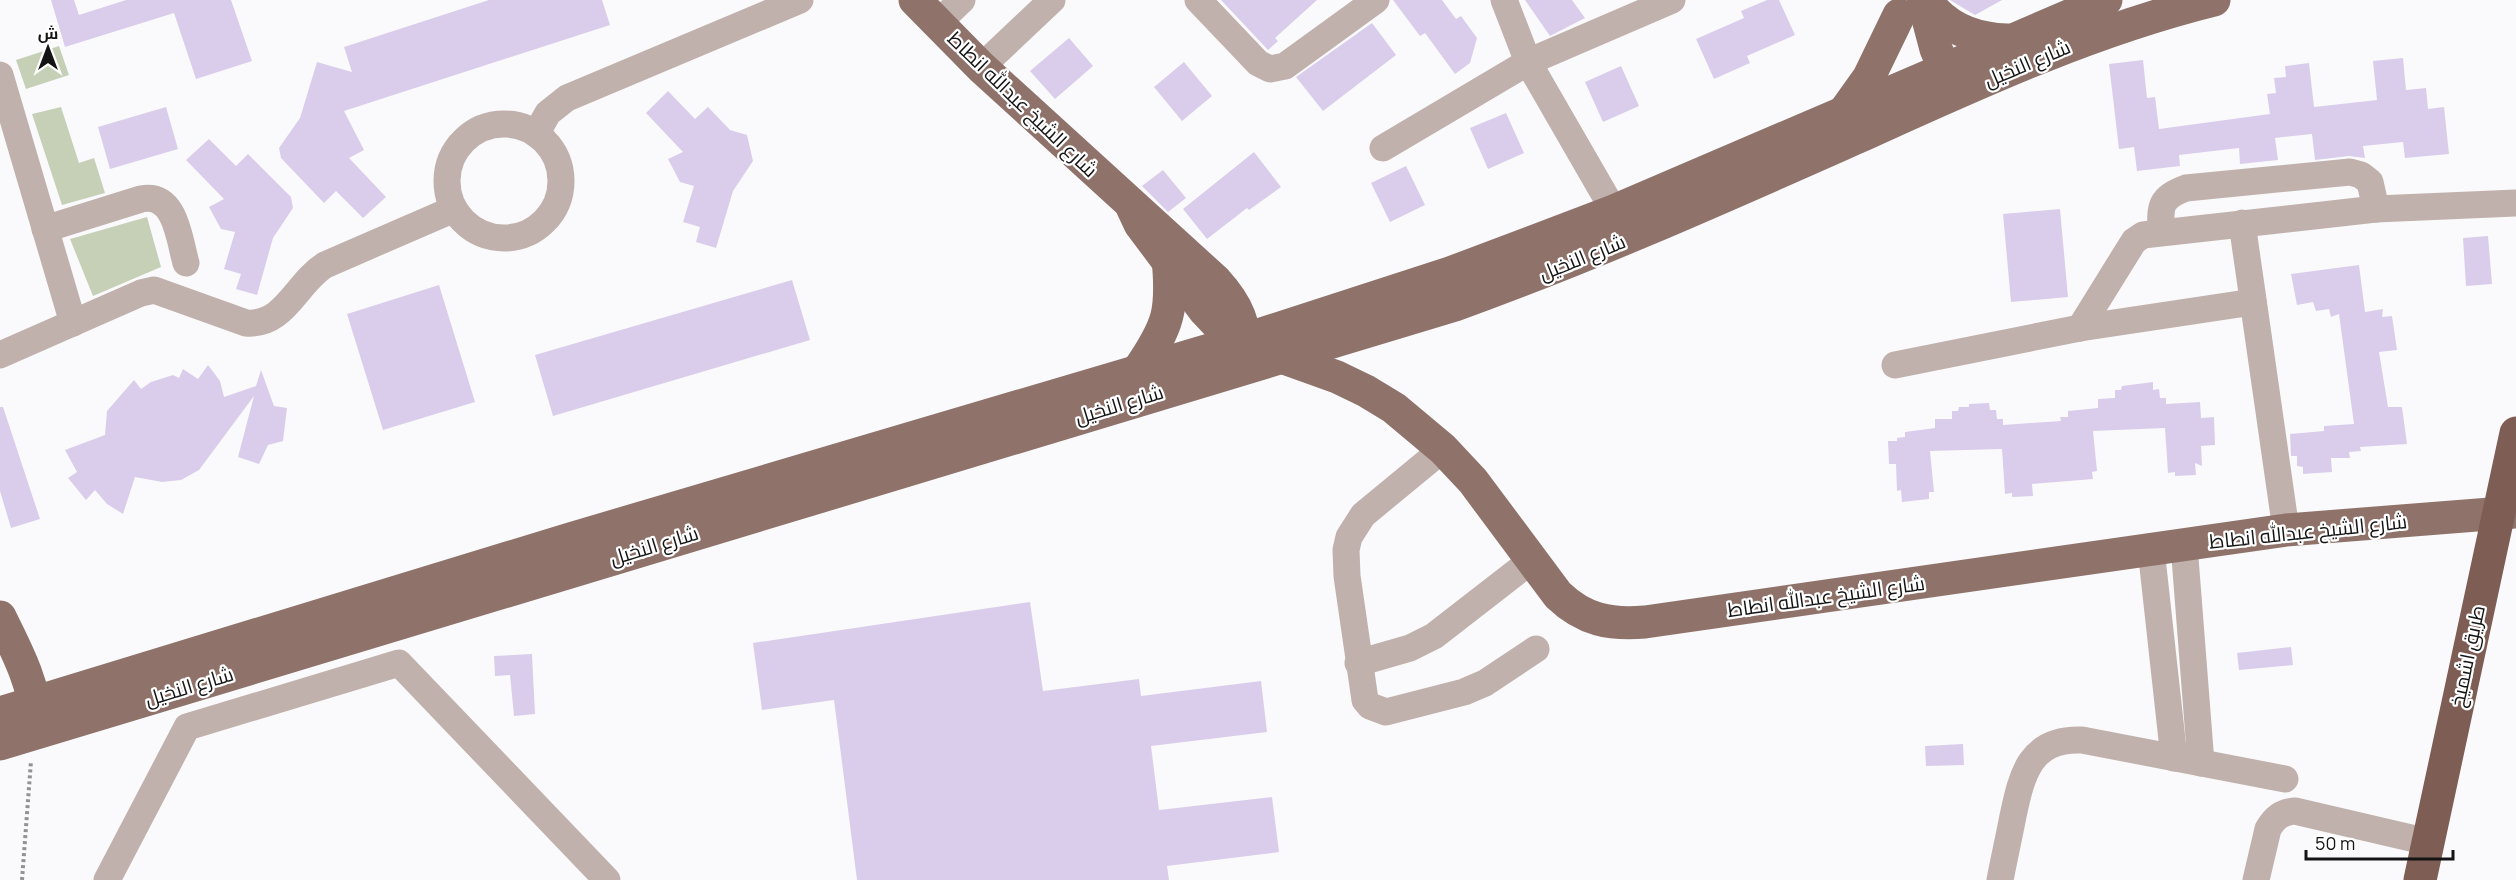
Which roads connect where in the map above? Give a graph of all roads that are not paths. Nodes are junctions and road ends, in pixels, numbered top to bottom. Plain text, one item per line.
1 (800, 0) edge
2 (962, 0) edge
3 (1052, 0) edge
4 (1198, 0) edge
5 (1376, 0) edge
6 (1504, 0) edge
7 (1672, 0) edge
8 (2106, 0) edge
9 (2214, 0) edge
10 (1912, 4) edge
11 (927, 11) edge
12 (2007, 40) junction
13 (1528, 62) junction
14 (981, 67) junction
15 (0, 75) edge
16 (1936, 87) junction
17 (1843, 112) junction
18 (536, 134) junction
19 (1383, 148) dead end
20 (2516, 203) edge
21 (1132, 207) junction
22 (454, 209) junction
23 (2376, 209) junction
24 (1614, 211) junction
25 (2242, 223) junction
26 (45, 229) junction
27 (2161, 232) junction
28 (1167, 258) junction
29 (186, 263) dead end
30 (1226, 292) junction
31 (2253, 302) junction
32 (1323, 316) junction
33 (73, 323) junction
34 (2080, 328) junction
35 (0, 355) edge
36 (1239, 355) junction
37 (1281, 357) junction
38 (1895, 365) dead end
39 (1138, 369) junction
40 (2516, 433) edge
41 (1443, 449) junction
42 (2507, 512) edge
43 (2286, 530) junction
44 (2184, 545) junction
45 (2151, 549) junction
46 (1532, 560) junction
47 (0, 617) edge
48 (1536, 649) dead end
49 (4, 652) edge
50 (1358, 663) junction
51 (81, 688) junction
52 (22, 714) edge
53 (0, 744) edge
54 (2174, 758) junction
55 (2201, 763) junction
56 (2285, 779) dead end
57 (2428, 842) junction
58 (107, 880) edge
59 (607, 880) edge
60 (2000, 880) edge
61 (2256, 880) edge
62 (2420, 880) edge

1 - 18 street
2 - 11 street
3 - 14 street
4 - 5 street
6 - 13 street
7 - 13 street
8 - 12 main road, شارع النخيل
9 - 16 main road, شارع النخيل
10 - 12 main road
10 - 16 main road
10 - 17 main road
11 - 14 main road, شارع الشيخ عبدالله انطاط
12 - 16 main road, شارع النخيل
13 - 19 street
13 - 24 street
14 - 21 main road, شارع الشيخ عبدالله انطاط
15 - 26 street
16 - 17 main road, شارع النخيل
16 - 37 main road, شارع النخيل
17 - 24 main road, شارع النخيل
18 - 22 street
18 - 22 street
20 - 23 street
21 - 28 main road, شارع الشيخ عبدالله انطاط
21 - 30 main road, شارع الشيخ عبدالله انطاط
22 - 33 street
23 - 25 street
23 - 27 street
24 - 32 main road, شارع النخيل
25 - 27 street
25 - 31 street
26 - 29 street
26 - 33 street
27 - 34 street
28 - 36 main road, شارع الشيخ عبدالله انطاط
28 - 39 main road
30 - 32 main road
30 - 36 main road, شارع الشيخ عبدالله انطاط
31 - 34 street
31 - 43 street
32 - 36 main road, شارع النخيل
33 - 35 street
34 - 38 street
36 - 37 main road, شارع النخيل
36 - 39 main road, شارع النخيل
36 - 52 main road, شارع النخيل
37 - 41 main road, شارع الشيخ عبدالله انطاط
39 - 51 main road, شارع النخيل
40 - 42 highway, طريق اشميخ
41 - 46 main road, شارع الشيخ عبدالله انطاط
41 - 50 street
42 - 43 main road, شارع الشيخ عبدالله انطاط
42 - 57 highway, طريق اشميخ
43 - 44 main road, شارع الشيخ عبدالله انطاط
44 - 45 main road, شارع الشيخ عبدالله انطاط
44 - 55 street
45 - 46 main road, شارع الشيخ عبدالله انطاط
45 - 54 street
46 - 50 street
47 - 49 main road
48 - 50 street
49 - 51 main road
49 - 52 main road
51 - 52 main road, شارع النخيل
52 - 53 main road, شارع النخيل
54 - 55 street
54 - 60 street
55 - 56 street
57 - 61 street
57 - 62 highway, طريق اشميخ
58 - 59 street

